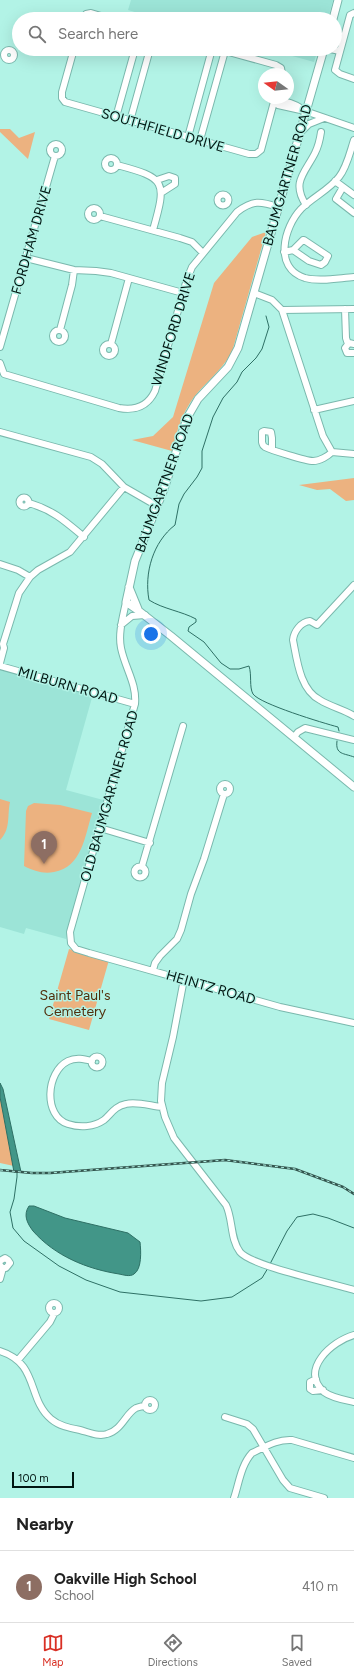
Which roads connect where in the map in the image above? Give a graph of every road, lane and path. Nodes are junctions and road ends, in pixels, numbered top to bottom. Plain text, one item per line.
1 (338, 0) edge
2 (334, 12) edge
3 (354, 13) edge
4 (342, 45) edge
5 (72, 56) edge
6 (134, 56) edge
7 (148, 56) edge
8 (210, 56) edge
9 (225, 56) edge
10 (244, 56) edge
11 (322, 56) edge
12 (339, 56) edge
13 (281, 68) edge
14 (354, 79) edge
15 (273, 104) edge
16 (292, 104) edge
17 (305, 111) junction
18 (116, 117) junction
19 (324, 118) junction
20 (130, 121) junction
21 (354, 128) edge
22 (321, 132) dead end
23 (298, 135) junction
24 (188, 137) junction
25 (200, 140) junction
26 (354, 140) edge
27 (55, 156) dead end
28 (117, 165) dead end
29 (157, 180) junction
30 (335, 181) junction
31 (343, 187) junction
32 (161, 193) junction
33 (354, 195) edge
34 (228, 203) dead end
35 (306, 205) junction
36 (278, 207) junction
37 (238, 212) junction
38 (354, 213) edge
39 (100, 216) dead end
40 (153, 230) junction
41 (293, 250) junction
42 (284, 252) junction
43 (203, 253) junction
44 (26, 258) junction
45 (74, 270) junction
46 (129, 278) junction
47 (354, 278) edge
48 (183, 293) junction
49 (254, 293) junction
50 (345, 309) junction
51 (354, 309) edge
52 (282, 310) junction
53 (60, 330) dead end
54 (111, 344) dead end
55 (351, 344) edge
56 (0, 347) edge
57 (354, 353) edge
58 (1, 365) edge
59 (2, 374) edge
60 (354, 401) edge
61 (314, 410) junction
62 (0, 432) edge
63 (272, 449) dead end
64 (332, 452) junction
65 (354, 454) edge
66 (124, 487) junction
67 (28, 503) dead end
68 (157, 506) junction
69 (84, 536) junction
70 (0, 564) edge
71 (30, 577) junction
72 (354, 585) edge
73 (129, 587) junction
74 (126, 602) junction
75 (142, 613) junction
76 (121, 625) junction
77 (1, 646) edge
78 (0, 663) edge
79 (0, 666) edge
80 (135, 704) junction
81 (354, 716) edge
82 (183, 726) dead end
83 (294, 737) junction
84 (354, 740) edge
85 (354, 787) edge
86 (224, 794) dead end
87 (100, 828) junction
88 (150, 843) junction
89 (142, 866) dead end
90 (71, 943) joint
91 (153, 970) junction
92 (184, 979) junction
93 (354, 1023) edge
94 (92, 1060) dead end
95 (162, 1107) junction
96 (0, 1261) edge
97 (2, 1267) edge
98 (0, 1279) edge
99 (354, 1290) edge
100 (54, 1314) dead end
101 (354, 1335) edge
102 (0, 1351) edge
103 (18, 1360) junction
104 (316, 1379) junction
105 (323, 1390) junction
106 (354, 1402) edge
107 (145, 1406) dead end
108 (225, 1417) dead end
109 (263, 1448) junction
110 (354, 1458) edge
111 (234, 1498) edge
112 (324, 1498) edge

1 - 2 main road
3 - 4 street
5 - 18 street, SOUTHFIELD DRIVE
6 - 18 street
7 - 20 street
8 - 24 street
9 - 25 street
10 - 13 street
11 - 17 main road, BAUMGARTNER ROAD
12 - 14 street
15 - 25 street, SOUTHFIELD DRIVE
16 - 17 street
17 - 19 street
17 - 23 main road, BAUMGARTNER ROAD
18 - 20 street, SOUTHFIELD DRIVE
19 - 21 street
19 - 23 street
20 - 24 street, SOUTHFIELD DRIVE
22 - 35 street
23 - 36 main road, BAUMGARTNER ROAD
24 - 25 street, SOUTHFIELD DRIVE
26 - 30 street
27 - 44 street, FORDHAM DRIVE
28 - 29 street
29 - 32 street
29 - 32 street
30 - 31 street
30 - 35 street
31 - 33 street
31 - 38 street
32 - 40 street
34 - 37 street
35 - 42 street
36 - 37 street, WINDFORD DRIVE
36 - 49 main road, BAUMGARTNER ROAD
37 - 43 street, WINDFORD DRIVE
39 - 40 street
40 - 43 street
41 - 41 street
41 - 42 street
42 - 47 street
43 - 48 street, WINDFORD DRIVE
44 - 45 street
44 - 56 street, FORDHAM DRIVE
45 - 46 street
45 - 53 street
46 - 48 street
46 - 54 street
48 - 59 street, WINDFORD DRIVE
49 - 52 street
49 - 68 main road, BAUMGARTNER ROAD
50 - 51 street
50 - 52 street
50 - 55 street
52 - 61 street
55 - 57 street
58 - 59 street, WINDFORD DRIVE
60 - 61 street
61 - 64 street
62 - 66 street
63 - 64 street
64 - 65 street
66 - 68 street
66 - 69 street
67 - 69 street
68 - 73 main road, BAUMGARTNER ROAD
69 - 71 street
70 - 71 street
71 - 77 street
72 - 81 street
73 - 74 main road, BAUMGARTNER ROAD
73 - 75 main road
74 - 75 main road
74 - 76 street, OLD BAUMGARTNER ROAD
75 - 76 street
75 - 83 main road
76 - 80 street, OLD BAUMGARTNER ROAD
77 - 78 street
79 - 80 street, MILBURN ROAD
80 - 87 street, OLD BAUMGARTNER ROAD
82 - 88 street
83 - 84 street
83 - 85 main road
86 - 91 street
87 - 88 street
87 - 90 street, OLD BAUMGARTNER ROAD
88 - 89 street
90 - 91 street, HEINTZ ROAD
91 - 92 street, HEINTZ ROAD
92 - 93 street, HEINTZ ROAD
92 - 95 street
94 - 95 street
95 - 99 street
96 - 97 street
97 - 98 street
100 - 103 street
101 - 104 street
102 - 103 street
103 - 107 street
104 - 105 street
104 - 105 street
105 - 106 street
108 - 109 street
109 - 110 street
109 - 111 street
109 - 112 street

